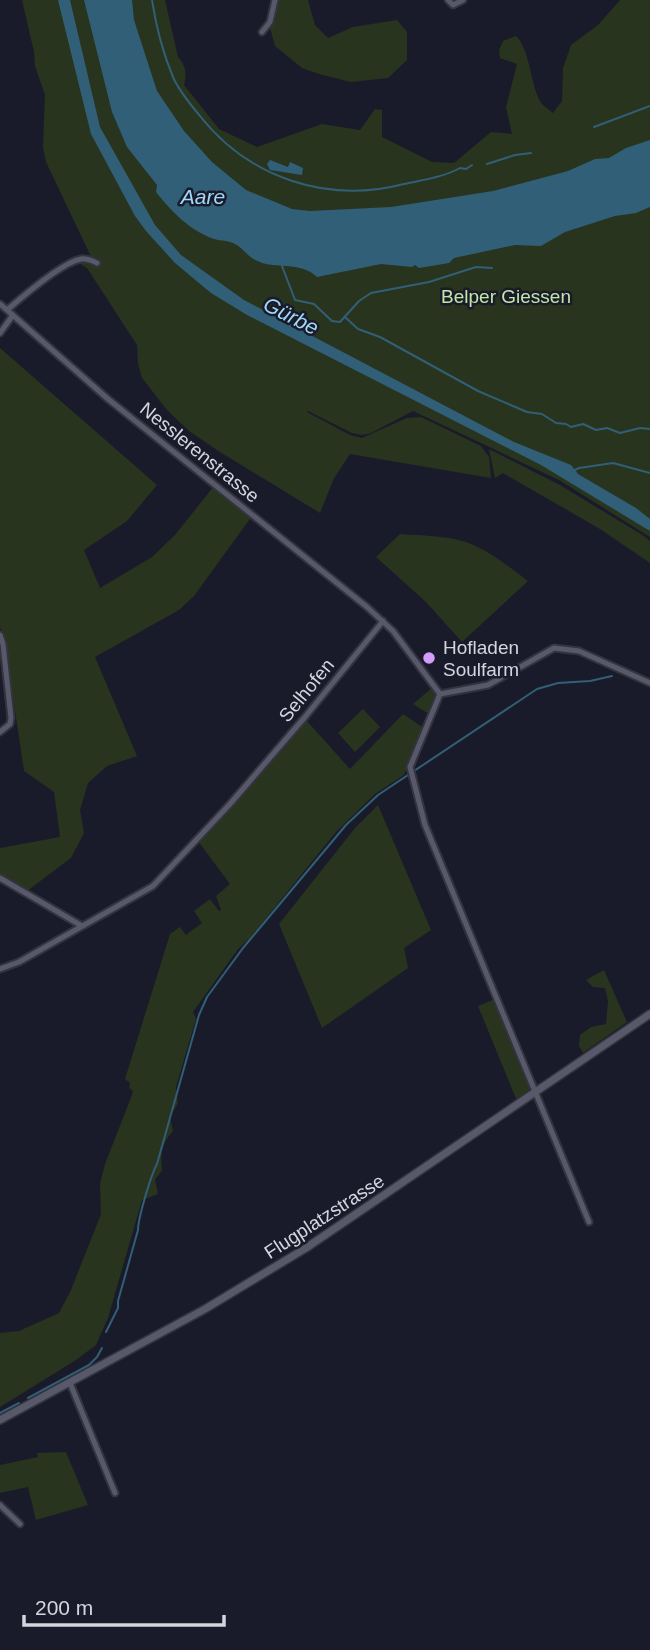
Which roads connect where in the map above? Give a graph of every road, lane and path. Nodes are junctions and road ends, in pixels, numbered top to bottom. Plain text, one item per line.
1 (275, 0) edge
2 (448, 0) edge
3 (463, 0) edge
4 (262, 32) dead end
5 (97, 263) dead end
6 (0, 304) edge
7 (7, 310) junction
8 (13, 316) junction
9 (0, 333) edge
10 (383, 621) junction
11 (0, 635) edge
12 (2, 660) edge
13 (650, 682) edge
14 (440, 694) junction
15 (0, 732) edge
16 (0, 878) edge
17 (82, 926) junction
18 (0, 969) edge
19 (650, 1014) edge
20 (535, 1093) junction
21 (589, 1222) dead end
22 (70, 1383) junction
23 (0, 1420) edge
24 (115, 1493) dead end
25 (0, 1505) edge
26 (20, 1524) dead end

1 - 4 street
2 - 3 street
5 - 7 street
6 - 7 street, Nesslerenstrasse
7 - 8 street, Nesslerenstrasse
8 - 9 street
8 - 10 street, Nesslerenstrasse
10 - 14 street
10 - 17 street, Selhofen
11 - 12 street
12 - 15 street
13 - 14 street
14 - 20 street
16 - 17 street
17 - 18 street, Selhofen
19 - 20 street, Flugplatzstrasse
20 - 21 street
20 - 22 street, Flugplatzstrasse
22 - 23 street, Flugplatzstrasse
22 - 24 street
25 - 26 street

